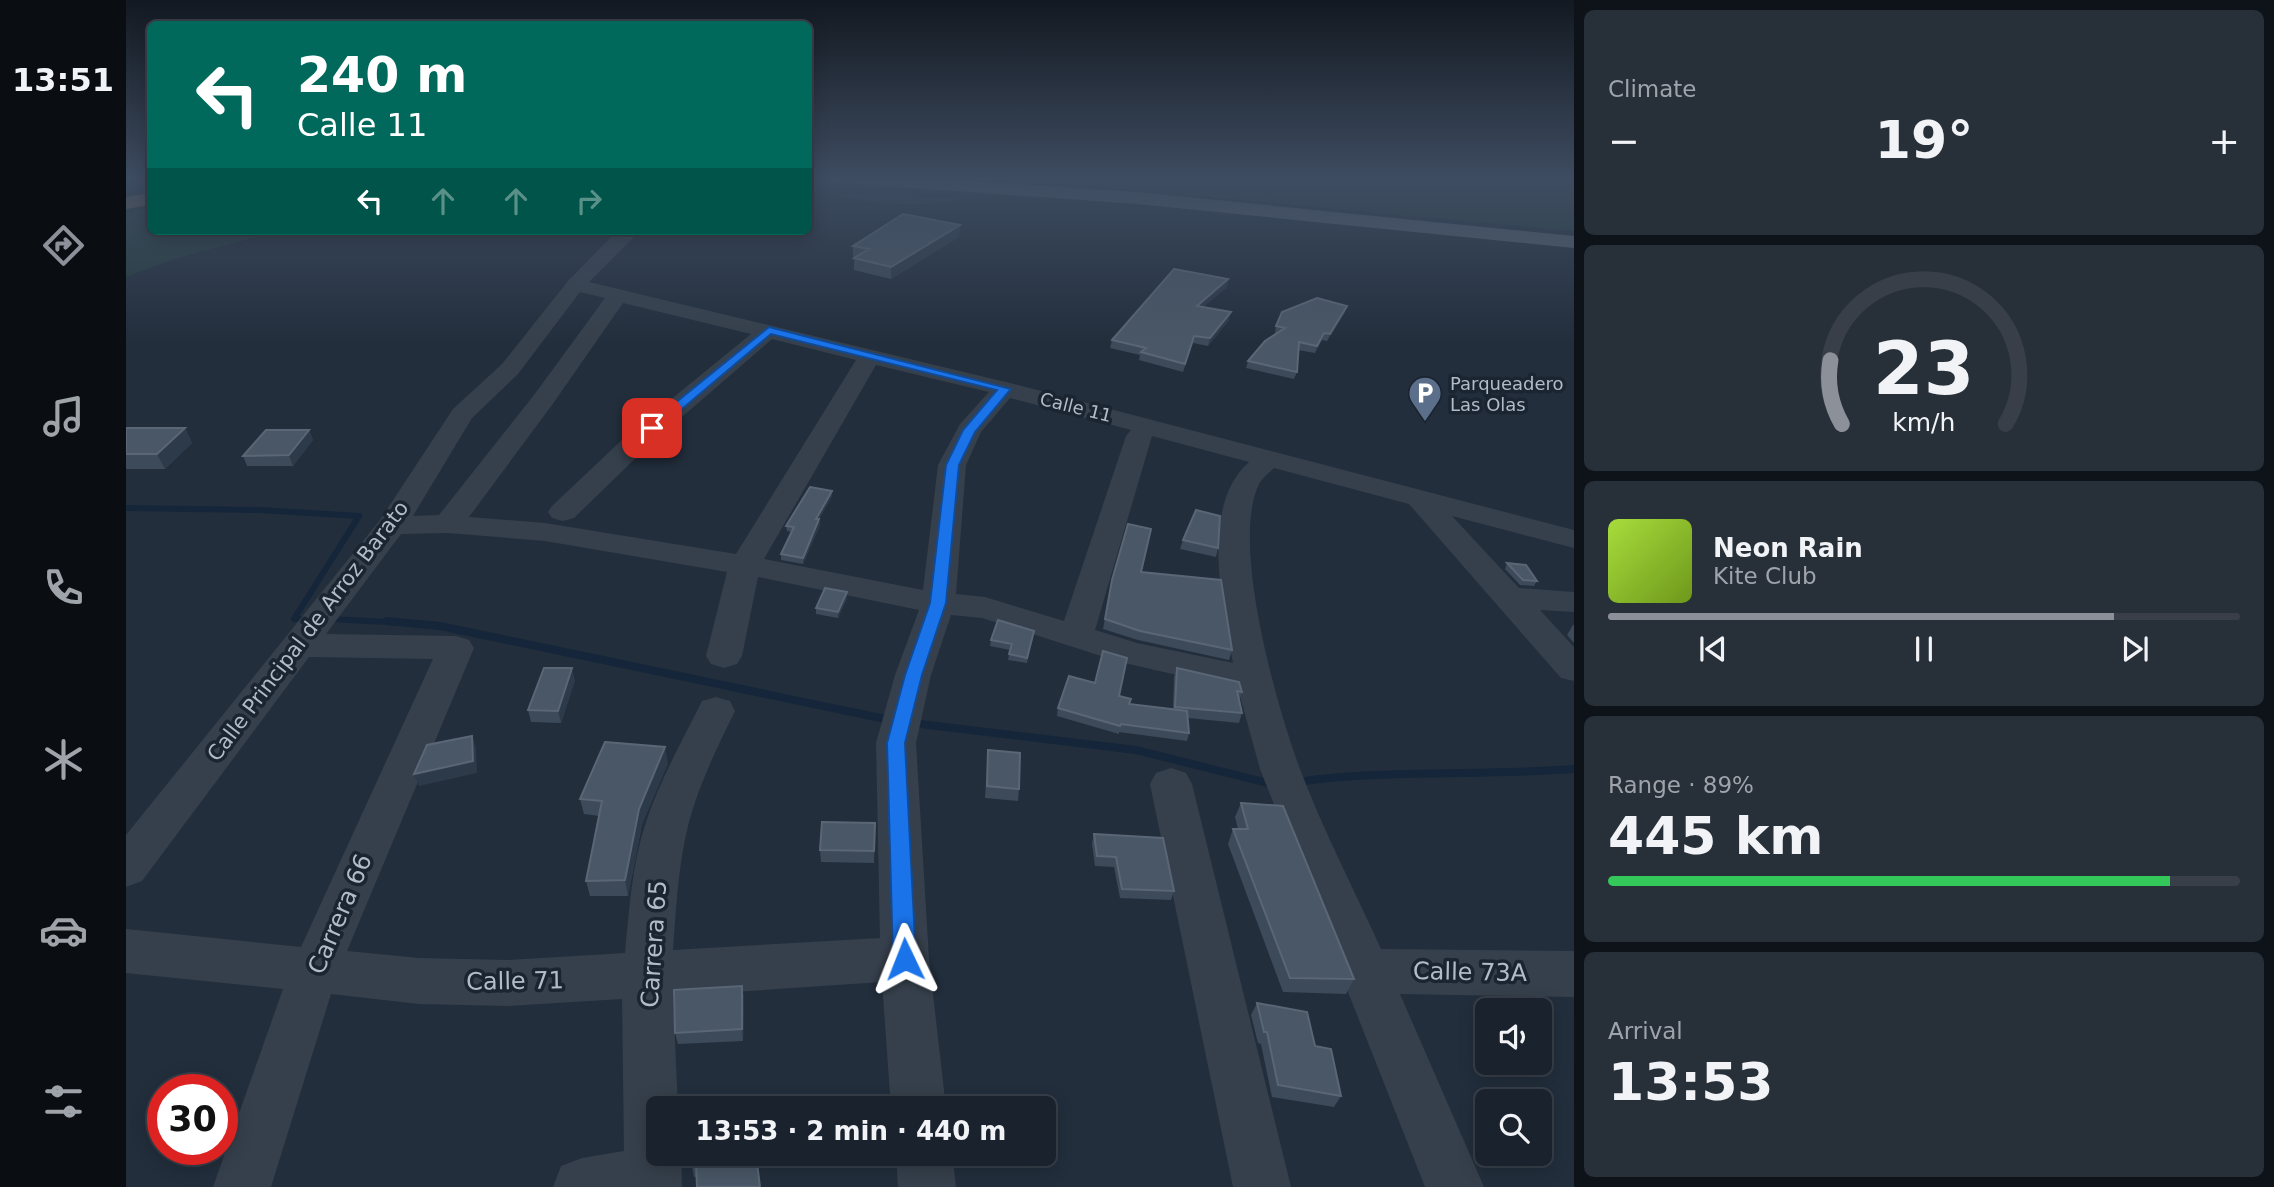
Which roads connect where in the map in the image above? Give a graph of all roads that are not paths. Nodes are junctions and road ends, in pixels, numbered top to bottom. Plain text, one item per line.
1 (1416, 232) edge
2 (1471, 232) edge
3 (624, 235) edge
4 (1574, 242) edge
5 (1574, 250) edge
6 (575, 285) junction
7 (618, 295) junction
8 (769, 330) junction
9 (869, 357) junction
10 (1005, 389) junction
11 (1139, 436) dead end
12 (1270, 457) junction
13 (1418, 497) junction
14 (563, 512) dead end
15 (448, 524) junction
16 (392, 525) junction
17 (1574, 538) edge
18 (746, 565) junction
19 (1506, 597) junction
20 (1574, 602) edge
21 (938, 603) junction
22 (1076, 637) junction
23 (305, 639) junction
24 (724, 656) dead end
25 (1574, 669) edge
26 (1254, 680) junction
27 (716, 711) dead end
28 (1171, 785) dead end
29 (126, 868) edge
30 (126, 951) edge
31 (905, 959) junction
32 (314, 971) junction
33 (1366, 971) junction
34 (1574, 974) edge
35 (647, 976) junction
36 (918, 1096) edge
37 (925, 1166) edge
38 (652, 1181) edge
39 (242, 1187) edge
40 (582, 1187) edge
41 (927, 1187) edge
42 (1262, 1187) edge
43 (1455, 1187) edge

1 - 5 main road
2 - 4 main road
3 - 6 street, Calle Principal de Arroz Barato
6 - 7 street, Calle 11
6 - 16 street, Calle Principal de Arroz Barato
7 - 8 street, Calle 11
7 - 15 street
8 - 9 street, Calle 11
8 - 14 street
9 - 10 street, Calle 11
9 - 18 street
10 - 12 street, Calle 11
10 - 21 street
11 - 22 street
12 - 13 street, Calle 11
12 - 26 street
13 - 17 street, Calle 11
13 - 19 street
15 - 16 street
15 - 18 street
16 - 23 street, Calle Principal de Arroz Barato
18 - 21 street
18 - 24 street
19 - 20 street
19 - 25 street
21 - 22 street
21 - 31 street
22 - 26 street
23 - 29 street, Calle Principal de Arroz Barato
23 - 32 street, Carrera 66
26 - 33 street
27 - 35 street, Carrera 65
28 - 42 street
30 - 32 street, Calle 71
31 - 35 street, Calle 71
31 - 36 street
32 - 35 street, Calle 71
32 - 39 street, Carrera 66
33 - 34 street, Calle 73A
33 - 43 street
35 - 38 street, Carrera 65
37 - 41 street
38 - 40 street

